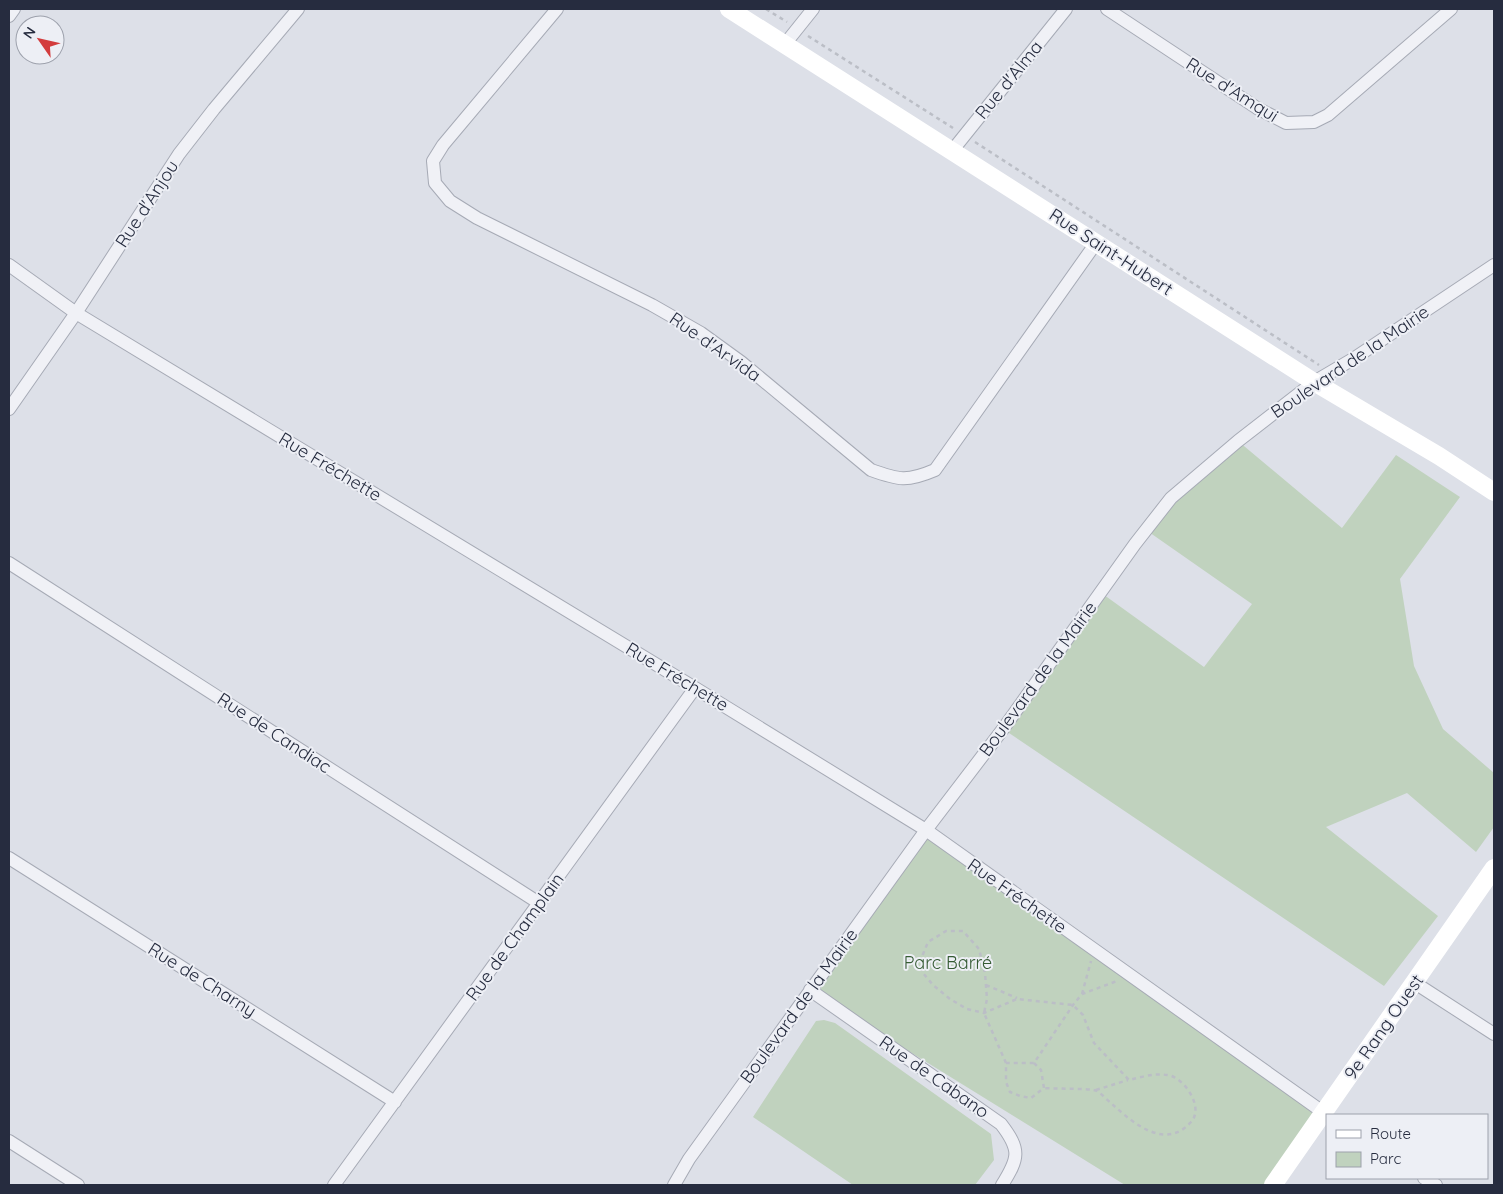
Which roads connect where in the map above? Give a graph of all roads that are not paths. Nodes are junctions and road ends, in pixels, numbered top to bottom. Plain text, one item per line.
1 (14, 9) edge
2 (298, 9) edge
3 (557, 9) edge
4 (729, 9) edge
5 (813, 9) edge
6 (1066, 9) edge
7 (1107, 9) edge
8 (1452, 9) edge
9 (9, 16) edge
10 (785, 44) junction
11 (952, 151) junction
12 (1096, 243) junction
13 (9, 265) edge
14 (1494, 265) edge
15 (76, 313) junction
16 (1314, 382) junction
17 (9, 409) edge
18 (1494, 492) edge
19 (9, 563) edge
20 (695, 688) junction
21 (926, 830) junction
22 (9, 858) edge
23 (1494, 868) edge
24 (539, 903) junction
25 (1414, 983) junction
26 (810, 990) junction
27 (1494, 1034) edge
28 (394, 1102) junction
29 (1325, 1114) edge
30 (9, 1142) edge
31 (78, 1185) edge
32 (334, 1185) edge
33 (674, 1185) edge
34 (1002, 1185) edge
35 (1273, 1185) edge

1 - 9 street
2 - 15 street, Rue d'Anjou
3 - 12 street, Rue d'Arvida
4 - 10 street, Rue Saint-Hubert
5 - 10 street
6 - 11 street, Rue d'Alma
7 - 8 street, Rue d'Amqui
10 - 11 street, Rue Saint-Hubert
11 - 12 street, Rue Saint-Hubert
12 - 16 street, Rue Saint-Hubert
13 - 15 street, Rue Fréchette
14 - 16 street, Boulevard de la Mairie
15 - 17 street, Rue d'Anjou
15 - 20 street, Rue Fréchette
16 - 18 street, Rue Saint-Hubert
16 - 21 street, Boulevard de la Mairie
19 - 24 street, Rue de Candiac
20 - 21 street, Rue Fréchette
20 - 24 street, Rue de Champlain
21 - 26 street, Boulevard de la Mairie
21 - 29 street, Rue Fréchette
22 - 28 street, Rue de Charny
23 - 25 street, 9e Rang Ouest
24 - 28 street, Rue de Champlain
25 - 27 street
25 - 29 street, 9e Rang Ouest
26 - 33 street, Boulevard de la Mairie
26 - 34 street, Rue de Cabano
28 - 32 street, Rue de Champlain
29 - 35 street, 9e Rang Ouest
30 - 31 street

